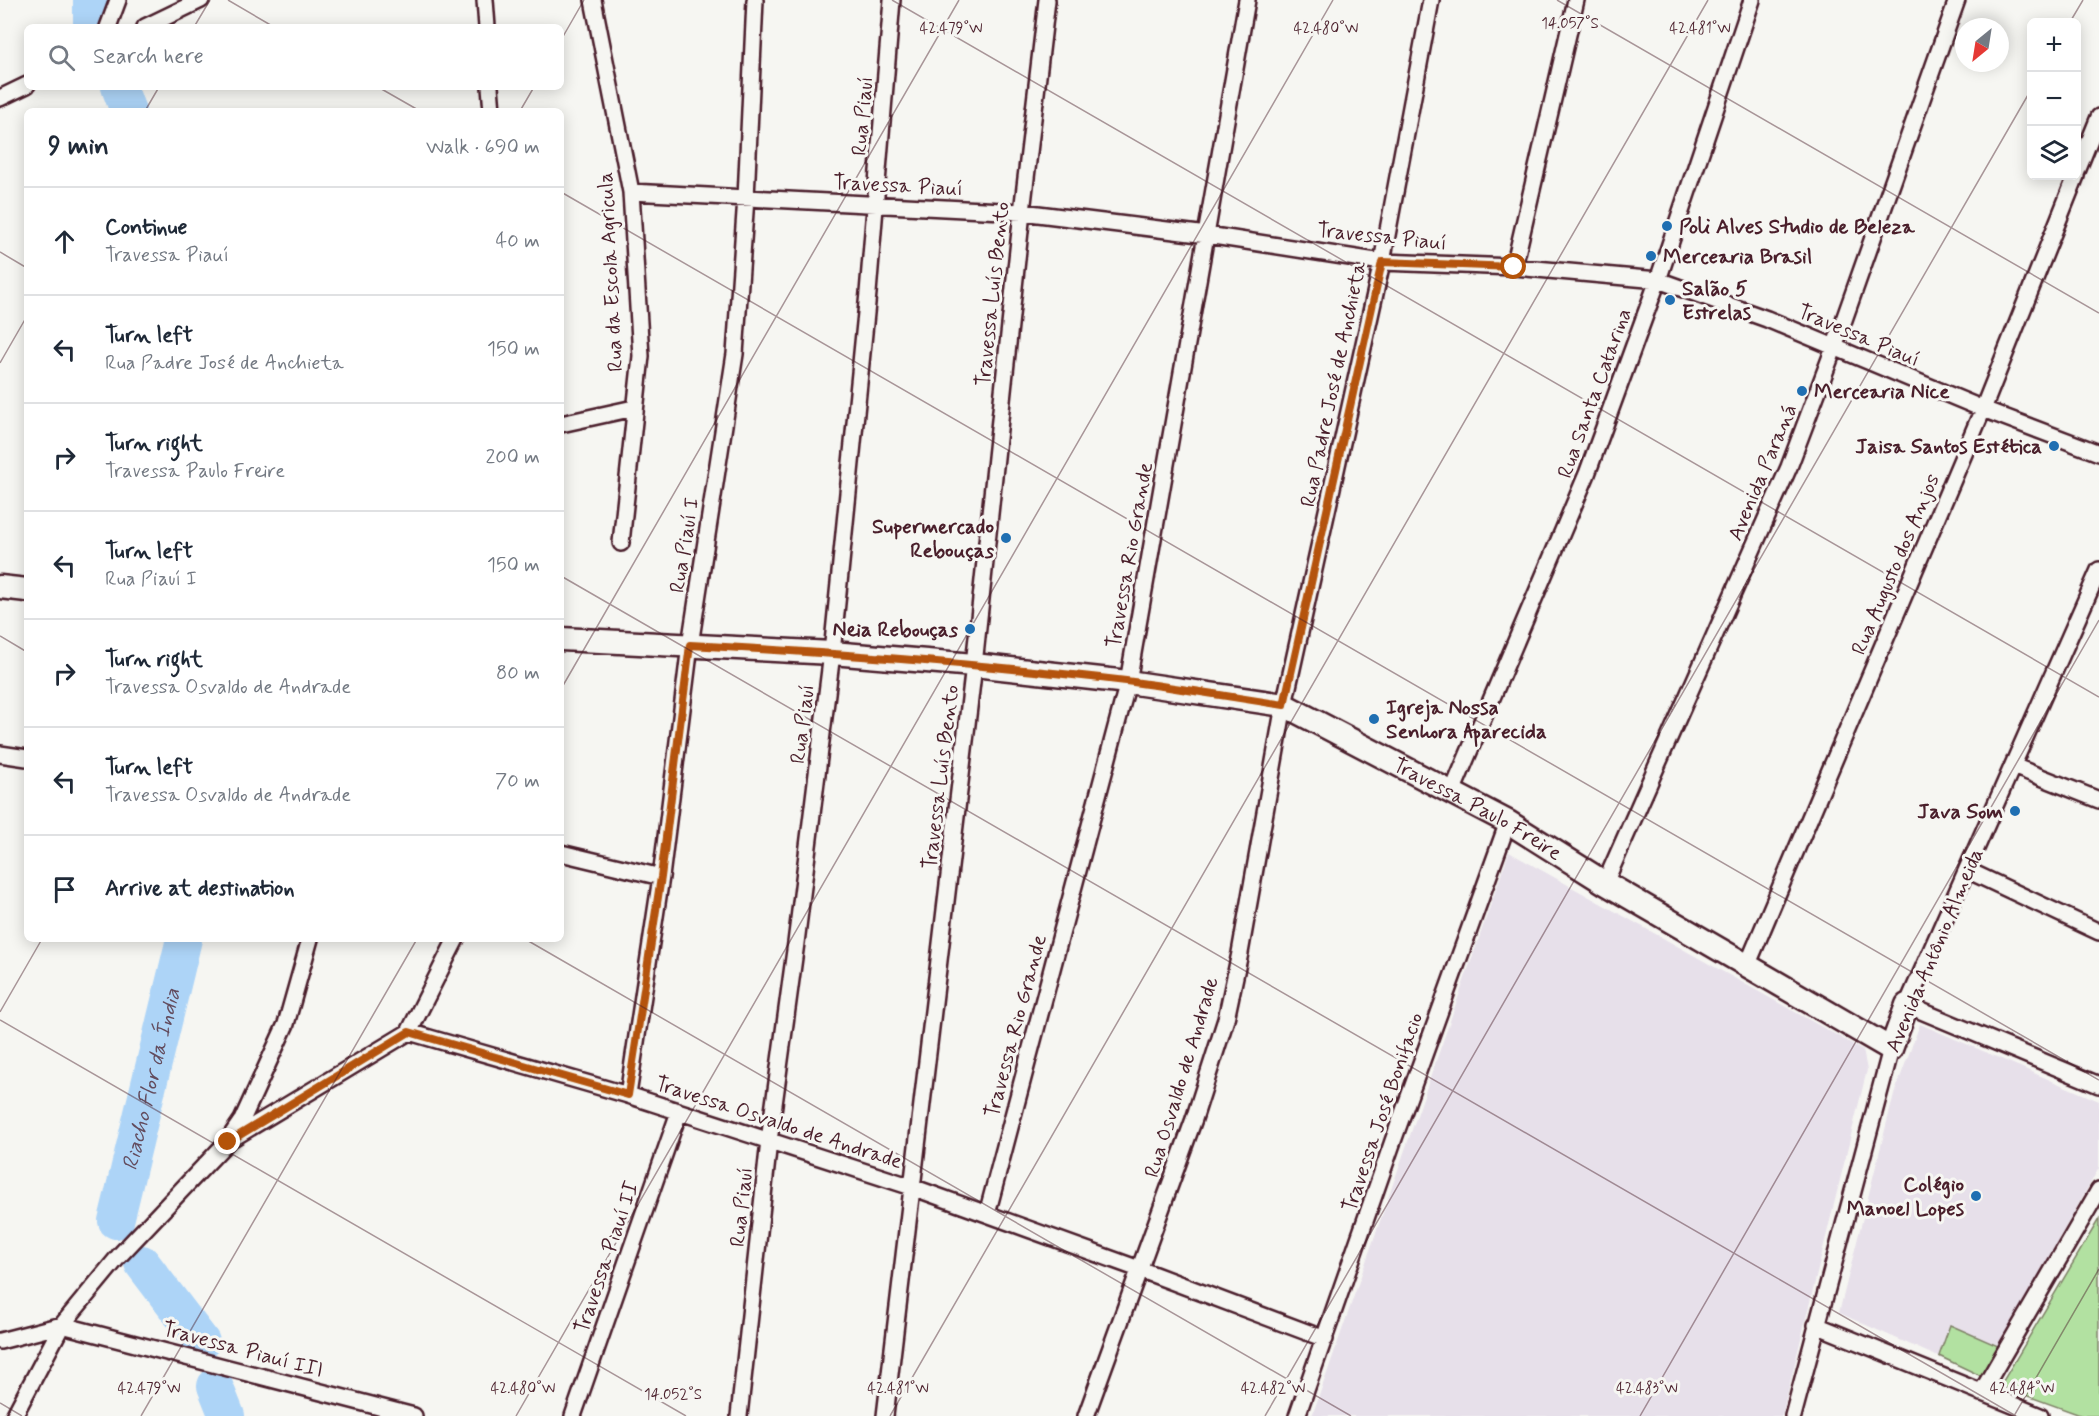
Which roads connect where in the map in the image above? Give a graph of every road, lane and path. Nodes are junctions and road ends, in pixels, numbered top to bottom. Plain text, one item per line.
1 (118, 0) edge
2 (201, 0) edge
3 (485, 0) edge
4 (593, 0) edge
5 (755, 0) edge
6 (892, 0) edge
7 (1047, 0) edge
8 (1247, 0) edge
9 (1431, 0) edge
10 (1576, 0) edge
11 (1752, 0) edge
12 (1957, 0) edge
13 (109, 24) edge
14 (151, 24) edge
15 (487, 24) edge
16 (24, 86) edge
17 (490, 90) edge
18 (0, 98) edge
19 (492, 108) edge
20 (2099, 117) edge
21 (2081, 162) edge
22 (2074, 180) edge
23 (630, 192) junction
24 (746, 198) junction
25 (876, 205) junction
26 (1022, 212) junction
27 (1207, 235) junction
28 (1382, 262) junction
29 (1514, 267) junction
30 (1658, 279) junction
31 (1834, 348) junction
32 (634, 408) junction
33 (1983, 409) junction
34 (564, 423) edge
35 (2099, 453) edge
36 (621, 543) dead end
37 (2099, 570) edge
38 (0, 587) edge
39 (2095, 588) edge
40 (24, 590) edge
41 (564, 639) edge
42 (690, 645) junction
43 (832, 653) junction
44 (974, 665) junction
45 (1128, 682) junction
46 (1284, 705) junction
47 (0, 754) edge
48 (24, 758) edge
49 (2013, 766) junction
50 (1452, 792) junction
51 (2099, 800) edge
52 (1508, 822) junction
53 (564, 854) edge
54 (1966, 870) junction
55 (661, 877) junction
56 (1605, 883) junction
57 (2099, 932) edge
58 (309, 942) edge
59 (454, 942) edge
60 (1747, 966) junction
61 (1907, 1005) junction
62 (409, 1032) junction
63 (1891, 1049) junction
64 (2099, 1085) edge
65 (628, 1095) junction
66 (679, 1112) junction
67 (769, 1141) junction
68 (228, 1142) junction
69 (912, 1186) junction
70 (2099, 1190) edge
71 (987, 1214) junction
72 (1139, 1269) junction
73 (62, 1325) junction
74 (1816, 1325) junction
75 (1325, 1339) junction
76 (0, 1341) edge
77 (1981, 1393) junction
78 (14, 1416) edge
79 (414, 1416) edge
80 (573, 1416) edge
81 (739, 1416) edge
82 (885, 1416) edge
83 (1086, 1416) edge
84 (1297, 1416) edge
85 (1793, 1416) edge
86 (2040, 1416) edge

1 - 13 street
2 - 14 street
3 - 15 street
4 - 23 street, Rua da Escola Agricula
5 - 24 street, Rua Piauí I
6 - 25 street, Rua Piauí
7 - 26 street, Travessa Luís Bento
8 - 27 street, Travessa Rio Grande
9 - 28 street, Rua Padre José de Anchieta
10 - 29 street
11 - 30 street, Rua Santa Catarina
12 - 31 street, Avenida Paraná
16 - 18 street
17 - 19 street
20 - 21 street, Rua Augusto dos Anjos
22 - 33 street, Rua Augusto dos Anjos
23 - 24 street, Travessa Piauí
23 - 32 street, Rua da Escola Agricula
24 - 25 street, Travessa Piauí
24 - 42 street, Rua Piauí I
25 - 26 street, Travessa Piauí
25 - 43 street, Rua Piauí
26 - 27 street, Travessa Piauí
26 - 44 street, Travessa Luís Bento
27 - 28 street, Travessa Piauí
27 - 45 street, Travessa Rio Grande
28 - 29 street, Travessa Piauí
28 - 46 street, Rua Padre José de Anchieta
29 - 30 street, Travessa Piauí
30 - 31 street, Travessa Piauí
30 - 50 street, Rua Santa Catarina
31 - 33 street, Travessa Piauí
31 - 56 street, Avenida Paraná
32 - 34 street
32 - 36 street, Rua da Escola Agricula
33 - 35 street, Travessa Piauí
33 - 60 street, Rua Augusto dos Anjos
37 - 39 street, Avenida Antônio Almeida
38 - 40 street
39 - 49 street, Avenida Antônio Almeida
41 - 42 street, Travessa Paulo Freire
42 - 43 street, Travessa Paulo Freire
42 - 55 street, Rua Piauí I
43 - 44 street, Travessa Paulo Freire
43 - 67 street, Rua Piauí
44 - 45 street, Travessa Paulo Freire
44 - 69 street, Travessa Luís Bento
45 - 46 street, Travessa Paulo Freire
45 - 71 street, Travessa Rio Grande
46 - 50 street, Travessa Paulo Freire
46 - 72 street, Rua Osvaldo de Andrade
47 - 48 street
49 - 51 street
49 - 54 street, Avenida Antônio Almeida
50 - 52 street, Travessa Paulo Freire
52 - 56 street, Travessa Paulo Freire
52 - 75 street, Travessa José Bonifacio
53 - 55 street
54 - 57 street
54 - 61 street, Avenida Antônio Almeida
55 - 65 street, Rua Piauí I
56 - 60 street, Travessa Paulo Freire
58 - 68 street
59 - 62 street
60 - 63 street, Travessa Paulo Freire
61 - 63 street, Avenida Antônio Almeida
61 - 64 street
62 - 65 street, Travessa Osvaldo de Andrade
62 - 68 street
63 - 74 street, Avenida Antônio Almeida
65 - 66 street, Travessa Osvaldo de Andrade
66 - 67 street, Travessa Osvaldo de Andrade
66 - 80 street, Travessa Piauí II
67 - 69 street, Travessa Osvaldo de Andrade
67 - 81 street, Rua Piauí
68 - 73 street
69 - 71 street, Travessa Osvaldo de Andrade
69 - 82 street, Travessa Luís Bento
70 - 77 street
71 - 72 street, Travessa Osvaldo de Andrade
72 - 75 street, Travessa Osvaldo de Andrade
72 - 83 street, Rua Osvaldo de Andrade
73 - 76 street
73 - 78 street
73 - 79 street, Travessa Piauí III
74 - 77 street
74 - 85 street, Avenida Antônio Almeida
75 - 84 street, Travessa José Bonifacio
77 - 86 street

